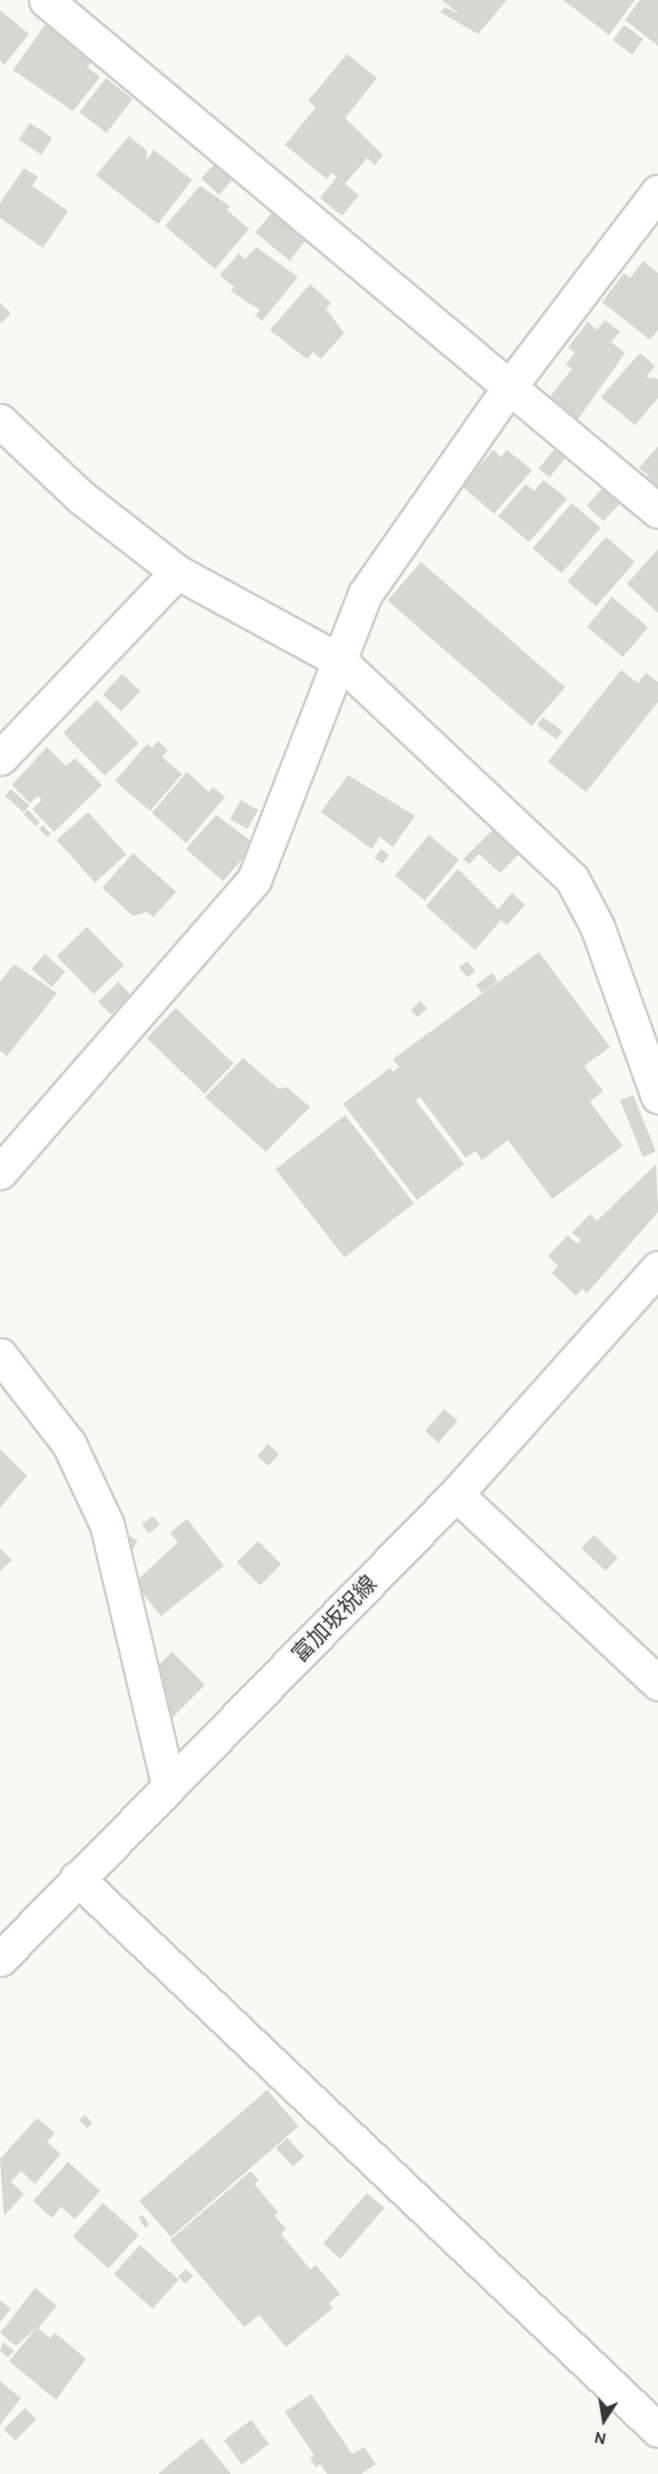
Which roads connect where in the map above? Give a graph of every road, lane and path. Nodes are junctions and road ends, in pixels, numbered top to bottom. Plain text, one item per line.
1 (46, 0) edge
2 (658, 192) edge
3 (510, 386) junction
4 (0, 422) edge
5 (658, 512) edge
6 (177, 572) junction
7 (340, 661) junction
8 (0, 758) edge
9 (658, 1096) edge
10 (0, 1172) edge
11 (658, 1268) edge
12 (0, 1355) edge
13 (456, 1494) junction
14 (658, 1683) edge
15 (169, 1787) junction
16 (77, 1878) junction
17 (0, 1959) edge
18 (658, 2430) edge

1 - 3 street
2 - 3 street
3 - 5 street
3 - 7 street
4 - 6 street
6 - 7 street
6 - 8 street
7 - 9 street
7 - 10 street
11 - 13 street, 富加坂祝線
12 - 15 street
13 - 14 street
13 - 15 street, 富加坂祝線
15 - 16 street, 富加坂祝線
16 - 17 street, 富加坂祝線
16 - 18 street

